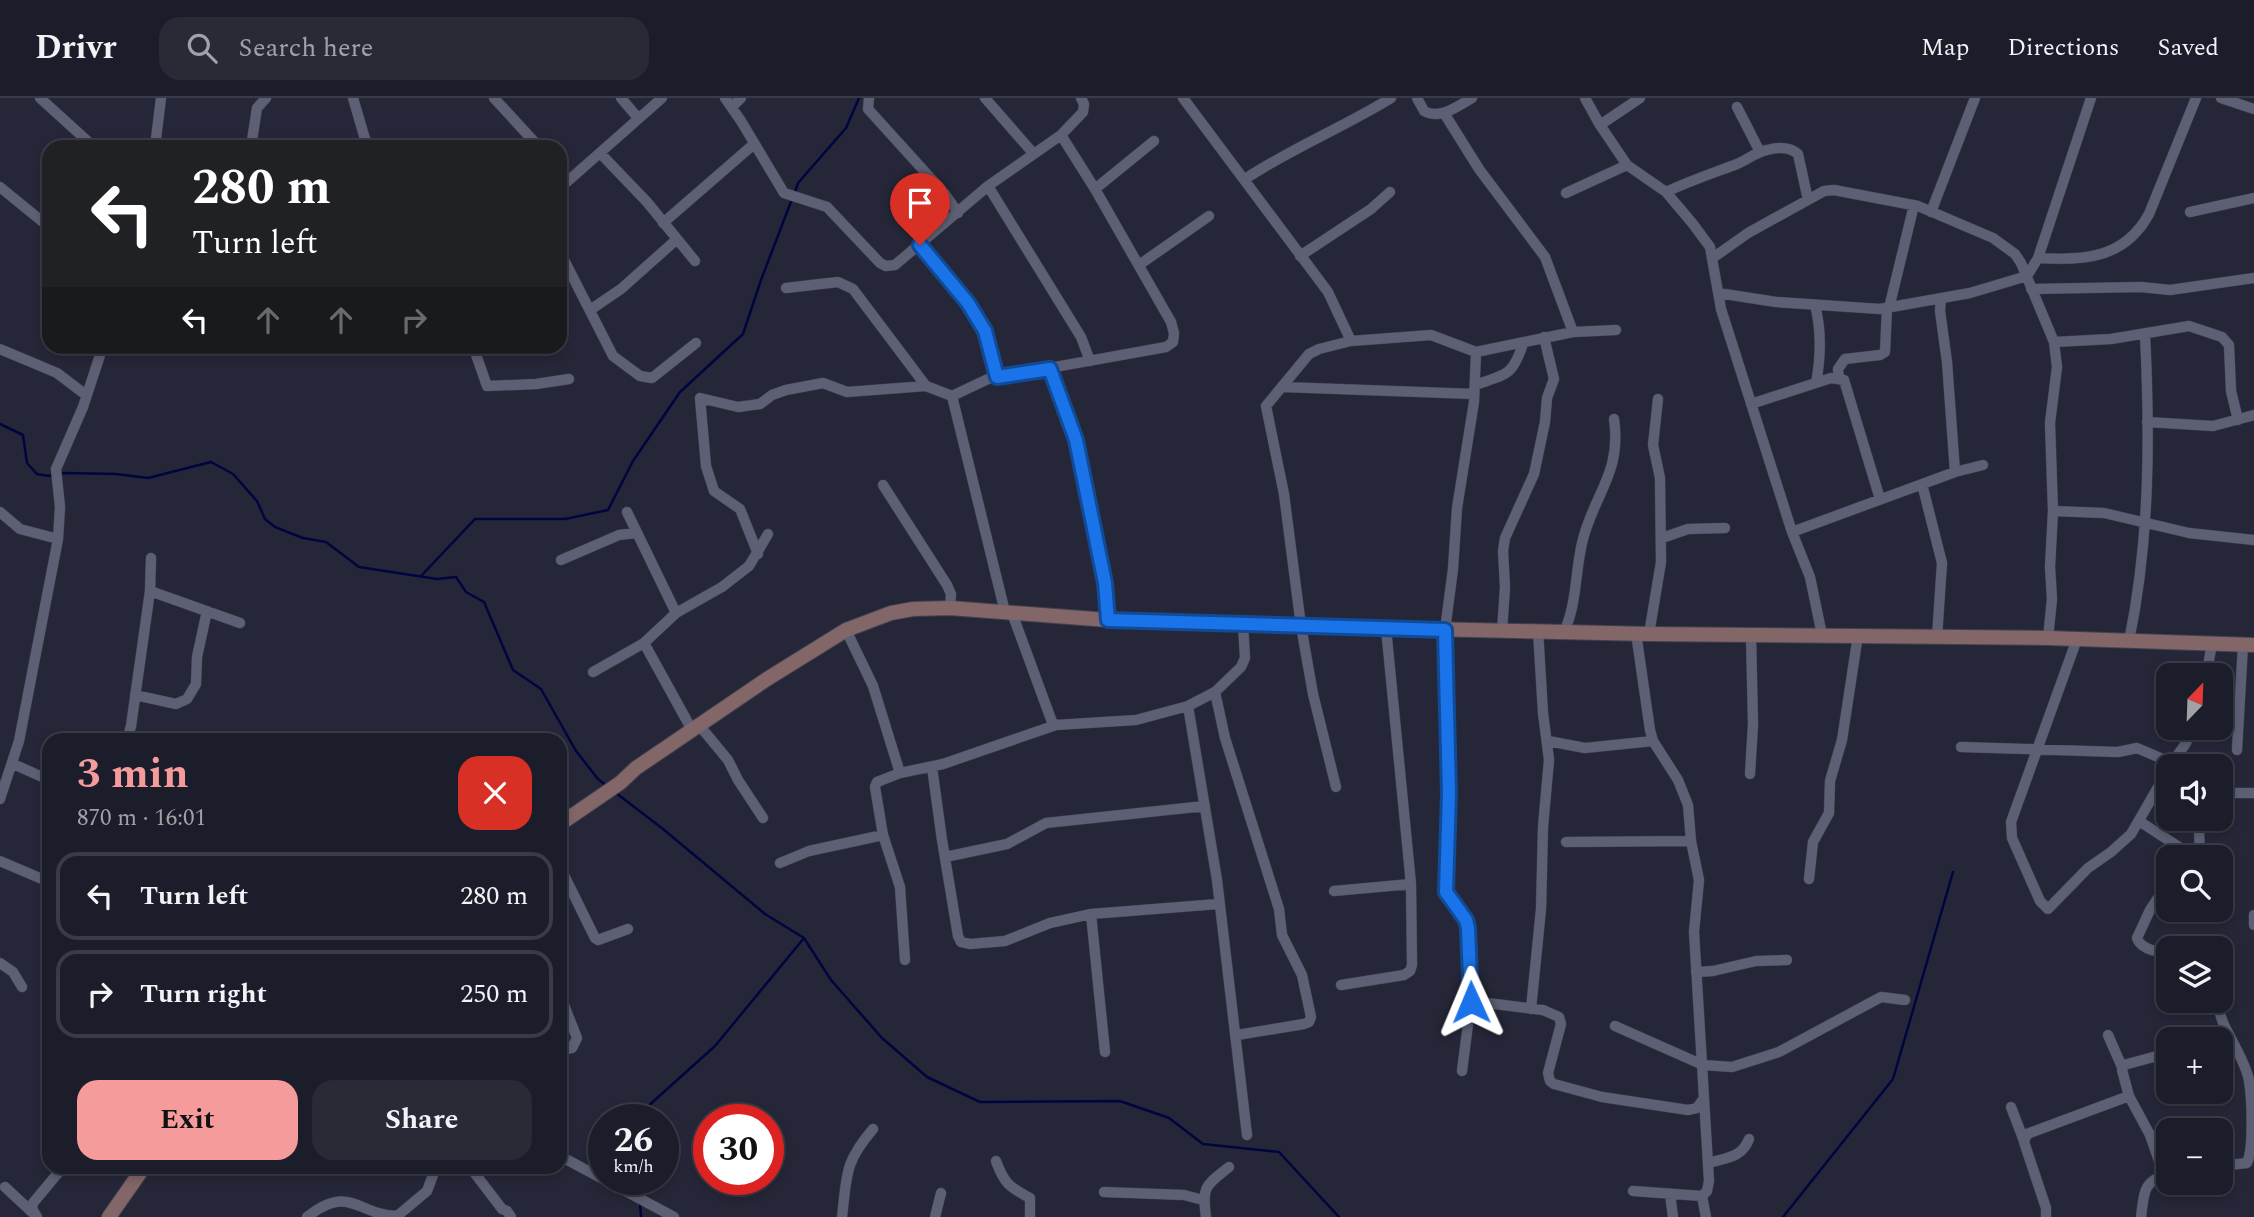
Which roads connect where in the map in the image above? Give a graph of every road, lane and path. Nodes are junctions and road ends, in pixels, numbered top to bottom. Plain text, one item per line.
1 (40, 98) edge
2 (161, 98) edge
3 (266, 98) edge
4 (353, 98) edge
5 (494, 98) edge
6 (621, 98) edge
7 (662, 98) edge
8 (725, 98) edge
9 (741, 98) edge
10 (869, 98) edge
11 (985, 98) edge
12 (1081, 98) edge
13 (1391, 98) edge
14 (1417, 98) edge
15 (1472, 98) edge
16 (1585, 98) edge
17 (1640, 98) edge
18 (1975, 98) edge
19 (2091, 98) edge
20 (2196, 98) edge
21 (2221, 98) edge
22 (1189, 100) edge
23 (732, 107) junction
24 (1737, 107) dead end
25 (2254, 109) edge
26 (1444, 113) junction
27 (638, 118) junction
28 (1600, 125) junction
29 (1061, 135) junction
30 (86, 140) edge
31 (157, 140) edge
32 (252, 140) edge
33 (366, 140) edge
34 (533, 140) edge
35 (1154, 141) dead end
36 (754, 144) junction
37 (1760, 152) junction
38 (600, 153) junction
39 (1033, 153) junction
40 (1628, 165) junction
41 (1245, 179) junction
42 (569, 180) edge
43 (988, 186) junction
44 (0, 187) edge
45 (1095, 188) junction
46 (1390, 192) dead end
47 (1666, 192) junction
48 (1566, 193) dead end
49 (2254, 198) edge
50 (1808, 200) junction
51 (1914, 205) junction
52 (1931, 212) junction
53 (2190, 212) dead end
54 (958, 213) junction
55 (1209, 216) dead end
56 (42, 221) edge
57 (663, 223) junction
58 (676, 240) junction
59 (920, 245) junction
60 (1300, 256) junction
61 (1714, 257) junction
62 (2038, 258) junction
63 (695, 261) dead end
64 (1139, 265) junction
65 (567, 268) edge
66 (2027, 276) junction
67 (2254, 278) edge
68 (786, 288) dead end
69 (2031, 289) junction
70 (1718, 293) junction
71 (1941, 298) junction
72 (1815, 305) junction
73 (1888, 308) junction
74 (590, 310) junction
75 (1616, 330) dead end
76 (1573, 332) junction
77 (2145, 334) junction
78 (1544, 337) junction
79 (1351, 341) junction
80 (2054, 342) junction
81 (696, 343) dead end
82 (1523, 344) junction
83 (0, 349) edge
84 (1476, 352) junction
85 (100, 354) edge
86 (476, 354) edge
87 (1821, 359) junction
88 (1090, 361) junction
89 (1050, 369) junction
90 (997, 377) junction
91 (1835, 378) junction
92 (569, 379) dead end
93 (1816, 383) junction
94 (926, 386) junction
95 (1283, 387) junction
96 (1474, 389) junction
97 (86, 395) junction
98 (952, 396) junction
99 (1658, 399) dead end
100 (1751, 404) junction
101 (2254, 415) edge
102 (1614, 419) dead end
103 (2238, 420) junction
104 (2147, 422) junction
105 (1983, 465) dead end
106 (1955, 472) junction
107 (1923, 484) junction
108 (883, 485) dead end
109 (1880, 499) junction
110 (2053, 511) junction
111 (0, 512) edge
112 (627, 512) dead end
113 (2143, 523) junction
114 (1725, 528) dead end
115 (1792, 532) junction
116 (636, 533) junction
117 (768, 534) dead end
118 (1662, 538) junction
119 (58, 539) junction
120 (2254, 540) edge
121 (758, 554) junction
122 (151, 558) dead end
123 (561, 560) dead end
124 (150, 591) junction
125 (950, 608) junction
126 (207, 611) junction
127 (1009, 612) junction
128 (676, 613) junction
129 (1108, 620) junction
130 (240, 623) dead end
131 (1243, 624) junction
132 (1301, 626) junction
133 (1385, 628) junction
134 (846, 630) junction
135 (1445, 630) junction
136 (1502, 631) junction
137 (1538, 631) junction
138 (1564, 632) junction
139 (1643, 634) junction
140 (1751, 635) junction
141 (1822, 635) junction
142 (1858, 635) junction
143 (1937, 636) junction
144 (2048, 638) junction
145 (2077, 639) junction
146 (2129, 641) junction
147 (644, 643) junction
148 (2212, 644) junction
149 (2248, 645) edge
150 (2208, 663) edge
151 (593, 672) dead end
152 (1215, 692) junction
153 (135, 695) junction
154 (1188, 706) junction
155 (1056, 725) junction
156 (696, 727) junction
157 (128, 733) edge
158 (1548, 741) junction
159 (1653, 741) junction
160 (1961, 747) dead end
161 (2038, 748) junction
162 (2237, 750) dead end
163 (2156, 758) edge
164 (13, 764) junction
165 (932, 767) junction
166 (900, 773) junction
167 (1750, 774) dead end
168 (42, 777) edge
169 (2, 786) edge
170 (1336, 787) dead end
171 (2156, 792) edge
172 (2233, 793) edge
173 (2254, 793) edge
174 (0, 799) edge
175 (1205, 806) junction
176 (763, 817) dead end
177 (567, 819) edge
178 (2140, 821) junction
179 (883, 835) junction
180 (1691, 841) junction
181 (1566, 842) dead end
182 (2176, 845) edge
183 (945, 857) junction
184 (0, 861) edge
185 (780, 863) dead end
186 (42, 879) edge
187 (1809, 879) dead end
188 (567, 881) edge
189 (1410, 884) junction
190 (1334, 891) dead end
191 (2156, 901) edge
192 (1218, 904) junction
193 (1091, 914) junction
194 (2254, 915) edge
195 (2254, 925) edge
196 (628, 929) dead end
197 (2156, 950) edge
198 (905, 960) dead end
199 (1787, 960) dead end
200 (0, 963) edge
201 (1696, 972) junction
202 (1341, 985) dead end
203 (22, 987) dead end
204 (1905, 1000) dead end
205 (1471, 1002) junction
206 (1531, 1009) junction
207 (567, 1013) edge
208 (2220, 1013) edge
209 (1615, 1026) dead end
210 (1237, 1035) junction
211 (2108, 1035) dead end
212 (2234, 1044) joint
213 (567, 1049) edge
214 (1105, 1052) dead end
215 (2156, 1057) edge
216 (1703, 1065) junction
217 (2122, 1067) junction
218 (1462, 1071) dead end
219 (2251, 1073) edge
220 (2129, 1096) junction
221 (1705, 1097) junction
222 (2011, 1107) dead end
223 (873, 1129) dead end
224 (1247, 1135) dead end
225 (1749, 1139) dead end
226 (2025, 1142) junction
227 (2156, 1150) edge
228 (567, 1160) edge
229 (996, 1161) dead end
230 (1708, 1163) junction
231 (2233, 1165) edge
232 (1229, 1167) dead end
233 (57, 1174) edge
234 (139, 1174) edge
235 (433, 1174) edge
236 (475, 1174) edge
237 (2156, 1181) edge
238 (5, 1187) dead end
239 (1633, 1191) dead end
240 (1104, 1192) dead end
241 (940, 1194) dead end
242 (1670, 1195) junction
243 (1702, 1196) junction
244 (1203, 1200) junction
245 (36, 1216) edge
246 (109, 1217) edge
247 (307, 1217) edge
248 (397, 1217) edge
249 (511, 1217) edge
250 (674, 1217) edge
251 (842, 1217) edge
252 (935, 1217) edge
253 (1030, 1217) edge
254 (1206, 1217) edge
255 (1673, 1217) edge
256 (1706, 1217) edge
257 (2046, 1217) edge
258 (2141, 1217) edge

1 - 30 street
2 - 31 street
3 - 32 street
4 - 33 street
5 - 34 street
6 - 27 street
7 - 27 street
8 - 23 street
9 - 23 street
10 - 54 street
11 - 39 street
12 - 29 street
13 - 41 street
14 - 26 street
15 - 26 street
16 - 28 street
17 - 28 street
18 - 52 street
19 - 62 street
20 - 62 street
21 - 25 street
22 - 41 street
23 - 36 street
24 - 37 street
26 - 76 street
27 - 38 street
28 - 40 street
29 - 39 street
29 - 45 street
35 - 45 street
36 - 57 street
36 - 59 street
37 - 47 street
37 - 50 street
38 - 42 street
38 - 57 street
39 - 43 street
40 - 47 street
40 - 48 street
41 - 60 street
43 - 54 street
43 - 88 street
44 - 56 street
45 - 64 street
46 - 60 street
47 - 61 street
49 - 53 street
50 - 51 street
50 - 61 street
51 - 52 street
51 - 73 street
52 - 66 street
54 - 59 street
55 - 64 street
57 - 58 street
58 - 63 street
58 - 74 street
59 - 90 street
60 - 79 street
61 - 70 street
62 - 66 street
64 - 88 street
65 - 74 street
66 - 69 street
66 - 71 street
67 - 69 street
68 - 94 street
69 - 80 street
70 - 72 street
70 - 100 street
71 - 73 street
71 - 106 street
72 - 73 street
72 - 87 street
73 - 91 street
74 - 81 street
75 - 76 street
76 - 78 street
77 - 80 street
77 - 103 street
77 - 104 street
78 - 82 street
78 - 136 street
79 - 84 street
79 - 95 street
80 - 110 street
82 - 84 street
82 - 96 street
83 - 97 street
84 - 96 street
85 - 97 street
86 - 92 street
87 - 91 street
87 - 93 street
88 - 89 street
89 - 90 street
89 - 129 street
90 - 98 street
91 - 93 street
91 - 109 street
93 - 100 street
94 - 98 street
94 - 121 street
95 - 96 street
95 - 132 street
96 - 135 street
97 - 119 street
98 - 127 street
99 - 118 street
100 - 115 street
101 - 103 street
102 - 138 street
103 - 104 street
104 - 113 street
105 - 106 street
106 - 107 street
107 - 109 street
107 - 143 street
108 - 125 street
109 - 115 street
110 - 113 street
110 - 144 street
111 - 119 street
112 - 116 street
113 - 120 street
113 - 146 street
114 - 118 street
115 - 141 street
116 - 123 street
116 - 128 street
117 - 121 street
118 - 139 street
119 - 164 street
121 - 128 street
122 - 124 street
124 - 126 street
124 - 153 street
125 - 127 main road
125 - 134 main road
126 - 130 street
126 - 153 street
127 - 129 main road
127 - 155 street
128 - 147 street
129 - 131 main road
131 - 132 main road
131 - 152 street
132 - 133 main road
132 - 170 street
133 - 135 main road
133 - 189 street
134 - 156 main road
134 - 166 street
135 - 136 main road
135 - 205 street
136 - 137 main road
137 - 138 main road
137 - 158 street
138 - 139 main road
139 - 140 main road
139 - 159 street
140 - 141 main road
140 - 167 street
141 - 142 main road
142 - 143 main road
142 - 187 street
143 - 144 main road
144 - 145 main road
145 - 146 main road
145 - 161 street
146 - 148 main road
147 - 151 street
147 - 156 street
148 - 149 main road
148 - 150 street
149 - 162 street
152 - 154 street
152 - 210 street
153 - 157 street
154 - 155 street
154 - 175 street
155 - 165 street
156 - 176 street
156 - 177 main road
158 - 159 street
158 - 206 street
159 - 180 street
160 - 161 street
161 - 163 street
161 - 178 street
164 - 168 street
164 - 169 street
165 - 166 street
165 - 183 street
166 - 179 street
169 - 174 street
171 - 178 street
172 - 173 street
175 - 183 street
175 - 192 street
178 - 182 street
179 - 185 street
179 - 198 street
180 - 181 street
180 - 201 street
183 - 193 street
184 - 186 street
188 - 196 street
189 - 190 street
189 - 202 street
191 - 197 street
192 - 193 street
192 - 210 street
193 - 214 street
194 - 195 street
199 - 201 street
200 - 203 street
201 - 216 street
204 - 216 street
205 - 206 street
205 - 218 street
206 - 221 street
207 - 213 street
208 - 212 street
209 - 216 street
210 - 224 street
211 - 217 street
212 - 219 street
215 - 217 street
216 - 221 street
217 - 220 street
219 - 231 street
220 - 226 street
220 - 227 street
221 - 230 street
222 - 226 street
223 - 251 street
225 - 230 street
226 - 257 street
228 - 250 street
229 - 253 street
230 - 243 street
232 - 244 street
233 - 245 street
234 - 246 main road
235 - 248 street
236 - 249 street
237 - 258 street
238 - 245 street
239 - 242 street
240 - 244 street
241 - 252 street
242 - 243 street
242 - 255 street
243 - 256 street
244 - 254 street
247 - 248 street

